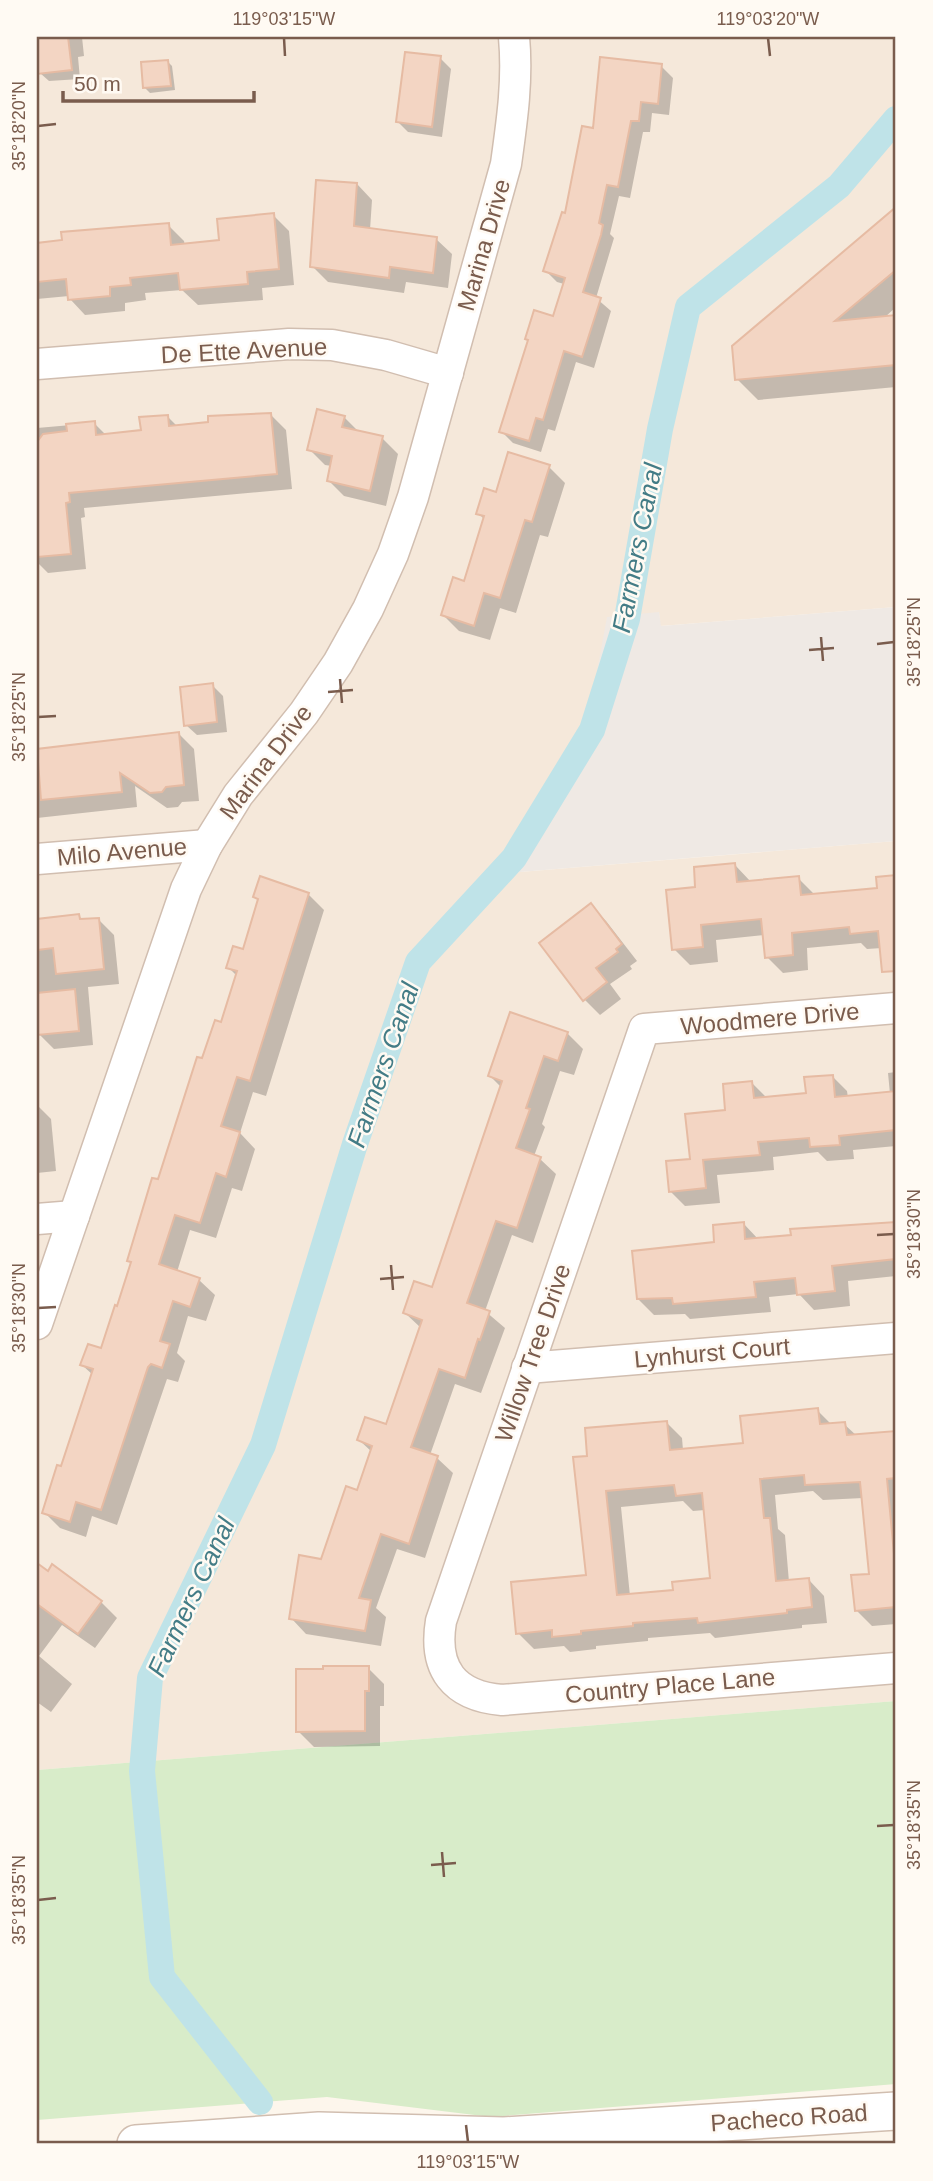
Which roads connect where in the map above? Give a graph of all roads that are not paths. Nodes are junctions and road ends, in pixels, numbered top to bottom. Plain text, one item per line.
1 (514, 37) edge
2 (37, 364) edge
3 (448, 373) junction
4 (207, 845) junction
5 (37, 859) edge
6 (896, 1008) edge
7 (644, 1029) joint
8 (74, 1216) junction
9 (37, 1219) edge
10 (37, 1324) edge
11 (896, 1338) edge
12 (527, 1368) junction
13 (896, 1668) edge
14 (450, 1677) joint
15 (896, 2111) edge
16 (136, 2144) edge

1 - 3 street, Marina Drive
2 - 3 street, De Ette Avenue
3 - 4 street, Marina Drive
4 - 5 street, Milo Avenue
4 - 8 street, Marina Drive
6 - 7 street, Woodmere Drive
7 - 12 street, Willow Tree Drive
8 - 9 street
8 - 10 street, Marina Drive
11 - 12 street, Lynhurst Court
12 - 14 street, Willow Tree Drive
13 - 14 street, Country Place Lane
15 - 16 street, Pacheco Road

